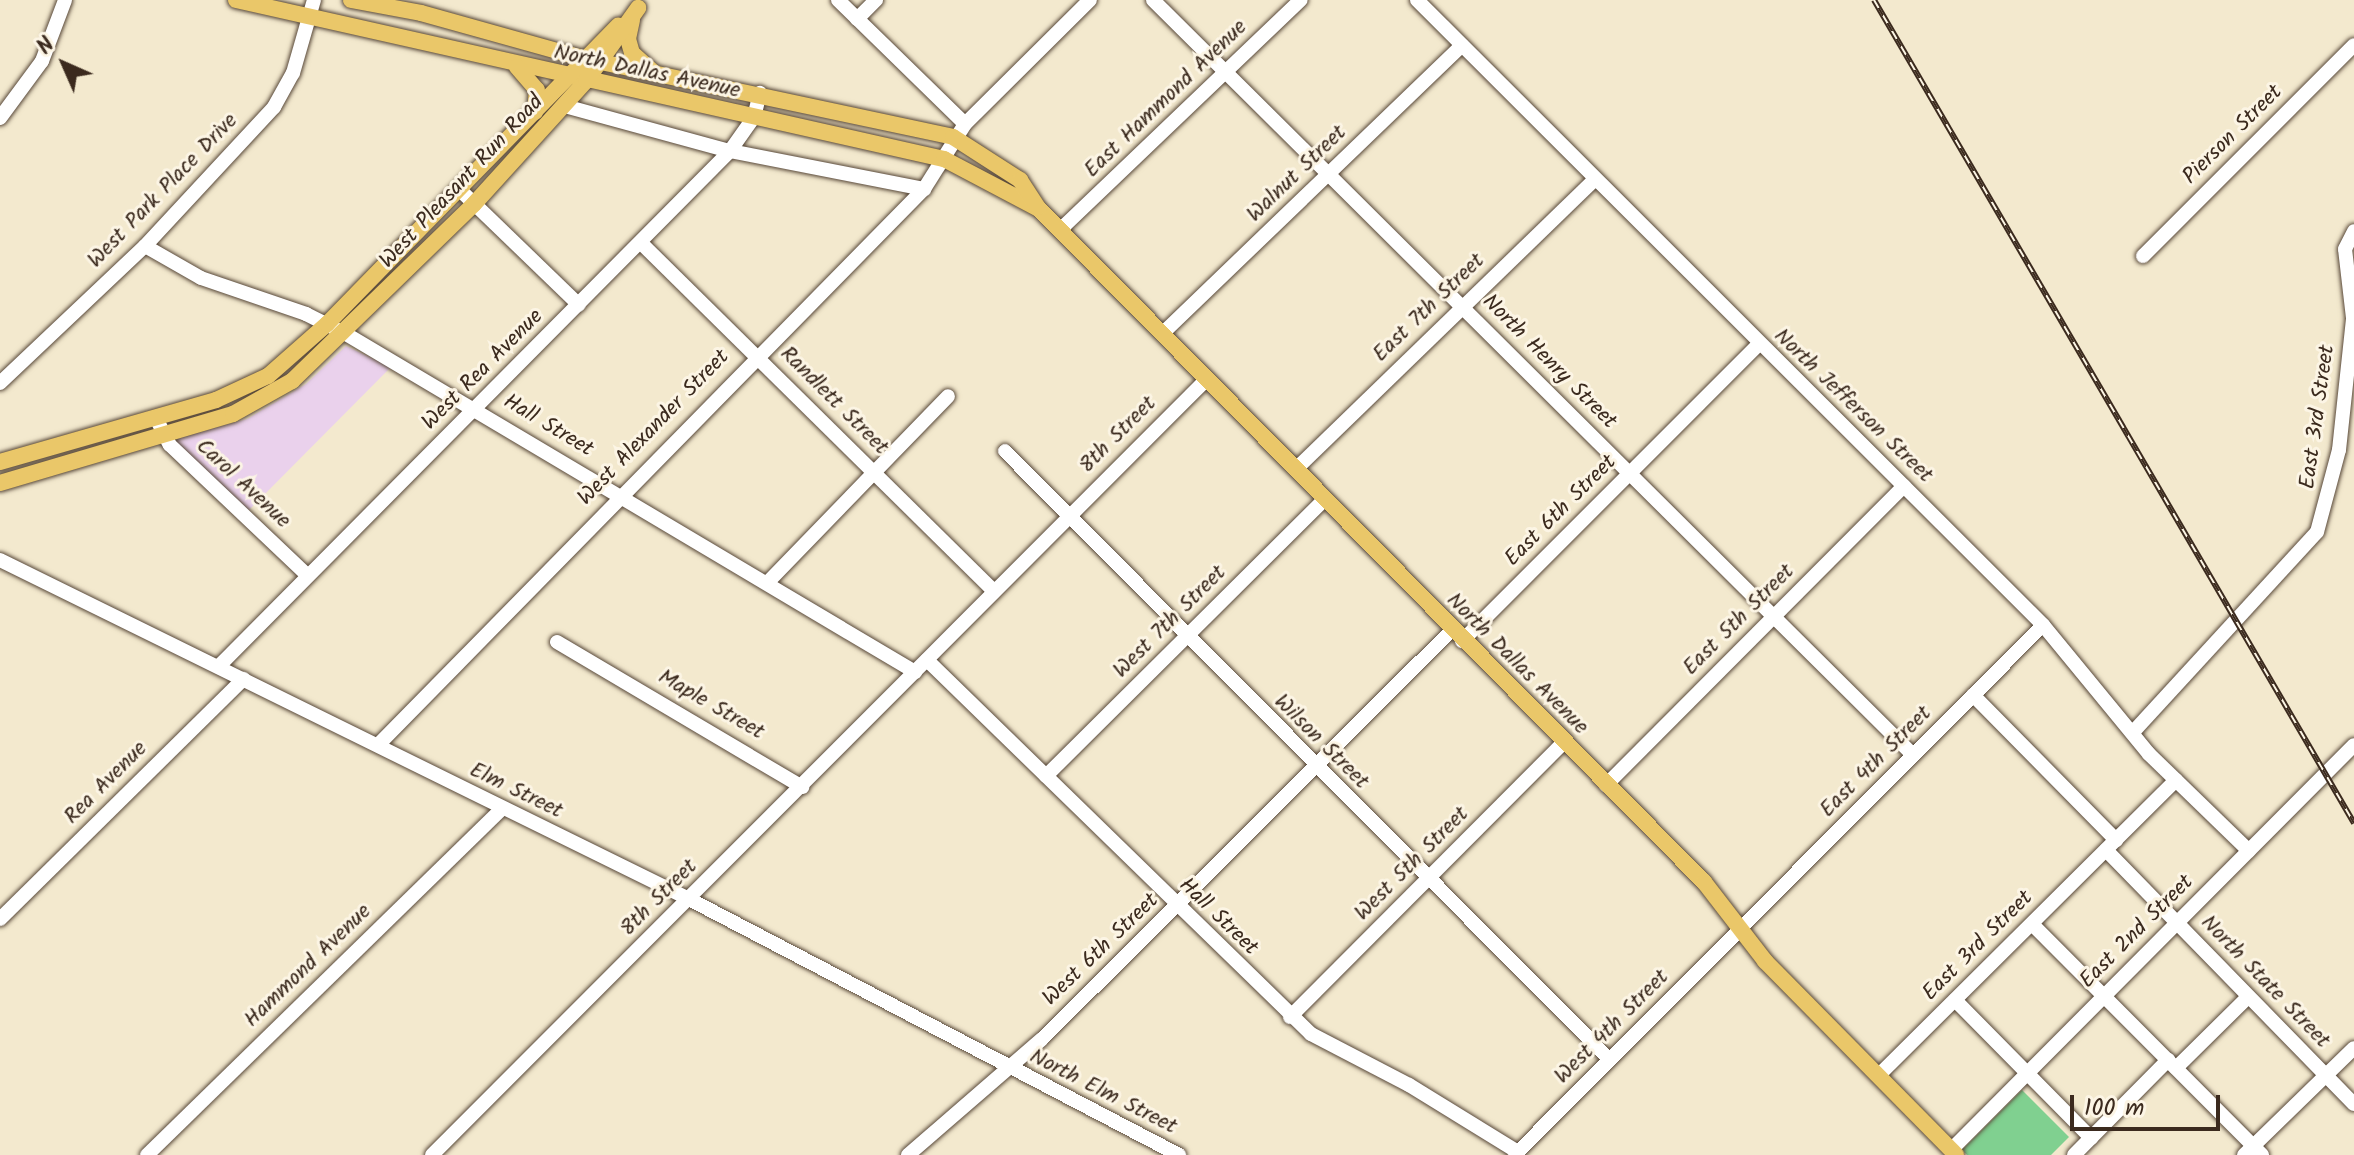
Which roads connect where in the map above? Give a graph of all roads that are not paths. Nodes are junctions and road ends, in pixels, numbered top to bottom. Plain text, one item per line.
1 (65, 0) edge
2 (236, 0) edge
3 (351, 0) edge
4 (838, 0) edge
5 (876, 0) edge
6 (1090, 0) edge
7 (1153, 0) edge
8 (1301, 0) edge
9 (1417, 0) edge
10 (642, 4) edge
11 (312, 8) edge
12 (421, 13) junction
13 (857, 19) junction
14 (415, 39) junction
15 (1462, 45) junction
16 (2354, 45) edge
17 (582, 58) junction
18 (602, 61) junction
19 (516, 66) junction
20 (652, 71) junction
21 (1225, 74) junction
22 (566, 77) junction
23 (586, 81) junction
24 (760, 93) junction
25 (565, 106) junction
26 (534, 112) junction
27 (754, 117) junction
28 (0, 118) edge
29 (965, 124) junction
30 (953, 137) junction
31 (730, 151) junction
32 (944, 159) junction
33 (1328, 175) junction
34 (1594, 180) junction
35 (924, 189) junction
36 (460, 190) junction
37 (474, 204) junction
38 (1039, 209) junction
39 (1062, 228) junction
40 (2354, 231) edge
41 (641, 243) junction
42 (145, 246) junction
43 (2143, 256) dead end
44 (579, 305) junction
45 (1462, 306) junction
46 (327, 324) junction
47 (1163, 333) junction
48 (346, 334) junction
49 (1759, 344) junction
50 (757, 355) junction
51 (1207, 379) junction
52 (0, 383) edge
53 (948, 396) dead end
54 (476, 408) junction
55 (156, 418) junction
56 (162, 437) junction
57 (1005, 451) dead end
58 (0, 462) edge
59 (1296, 469) junction
60 (1630, 473) junction
61 (877, 475) junction
62 (0, 483) edge
63 (1904, 486) junction
64 (619, 495) junction
65 (1325, 499) junction
66 (1068, 517) junction
67 (0, 560) edge
68 (308, 576) junction
69 (767, 583) junction
70 (994, 591) junction
71 (1772, 618) junction
72 (2043, 625) junction
73 (1456, 636) junction
74 (1185, 638) junction
75 (557, 642) dead end
76 (927, 660) junction
77 (219, 666) junction
78 (915, 672) junction
79 (243, 679) junction
80 (1973, 695) junction
81 (2134, 731) junction
82 (1564, 742) junction
83 (378, 745) junction
84 (2354, 745) edge
85 (1913, 755) junction
86 (1316, 769) junction
87 (1046, 776) junction
88 (2176, 780) junction
89 (1606, 785) junction
90 (802, 787) junction
91 (501, 809) junction
92 (2111, 845) junction
93 (2249, 851) junction
94 (1428, 878) junction
95 (689, 899) junction
96 (1176, 907) junction
97 (0, 919) edge
98 (2177, 923) junction
99 (2032, 924) junction
100 (1741, 930) junction
101 (2104, 997) junction
102 (2248, 997) junction
103 (1955, 1000) junction
104 (1290, 1017) junction
105 (2354, 1048) edge
106 (1610, 1060) junction
107 (2172, 1064) junction
108 (1008, 1069) junction
109 (2027, 1074) junction
110 (1878, 1076) junction
111 (2326, 1076) junction
112 (2354, 1104) edge
113 (2091, 1138) junction
114 (1954, 1152) edge
115 (2253, 1152) edge
116 (1517, 1153) edge
117 (147, 1155) edge
118 (432, 1155) edge
119 (908, 1155) edge
120 (1179, 1155) edge
121 (2074, 1155) edge

1 - 28 street
2 - 11 main road, North Dallas Avenue
3 - 12 main road, North Dallas Avenue
4 - 13 street
5 - 13 street
6 - 29 street
7 - 21 street, North Henry Street
8 - 21 street, East Hammond Avenue
9 - 15 street, North Jefferson Street
10 - 17 main road, West Pleasant Run Road
10 - 18 main road, West Pleasant Run Road
10 - 20 main road
11 - 14 main road, North Dallas Avenue
11 - 42 street, West Park Place Drive
12 - 14 main road
12 - 17 main road, North Dallas Avenue
13 - 29 street
14 - 19 main road, North Dallas Avenue
15 - 33 street, Walnut Street
15 - 34 street, North Jefferson Street
16 - 43 street, Pierson Street
17 - 18 main road, North Dallas Avenue
17 - 22 main road, West Pleasant Run Road
18 - 20 main road, North Dallas Avenue
18 - 23 main road, West Pleasant Run Road
19 - 22 main road, North Dallas Avenue
19 - 26 main road
20 - 24 main road, North Dallas Avenue
21 - 33 street, North Henry Street
21 - 39 street, East Hammond Avenue
22 - 23 main road, North Dallas Avenue
22 - 26 main road, West Pleasant Run Road
23 - 25 main road, West Pleasant Run Road
23 - 27 main road, North Dallas Avenue
24 - 27 street, West Rea Avenue
24 - 30 main road, North Dallas Avenue
25 - 31 street
25 - 37 main road, West Pleasant Run Road
26 - 36 main road, West Pleasant Run Road
27 - 31 street, West Rea Avenue
27 - 32 main road, North Dallas Avenue
29 - 30 street
30 - 32 street, West Alexander Street
30 - 38 main road, North Dallas Avenue
31 - 35 street
31 - 41 street, West Rea Avenue
32 - 35 street, West Alexander Street
32 - 38 main road, North Dallas Avenue
33 - 45 street, North Henry Street
33 - 47 street, Walnut Street
34 - 45 street, East 7th Street
34 - 49 street, North Jefferson Street
35 - 50 street, West Alexander Street
36 - 37 street
36 - 46 main road, West Pleasant Run Road
37 - 44 street
37 - 48 main road, West Pleasant Run Road
38 - 39 main road, North Dallas Avenue
39 - 47 main road, North Dallas Avenue
40 - 81 street, East 3rd Street
41 - 44 street, West Rea Avenue
41 - 50 street, Randlett Street
42 - 46 street, Hall Street
42 - 52 street, West Park Place Drive
44 - 54 street, West Rea Avenue
45 - 59 street, East 7th Street
45 - 60 street, North Henry Street
46 - 48 street, Hall Street
46 - 55 main road, West Pleasant Run Road
47 - 51 main road, North Dallas Avenue
48 - 54 street, Hall Street
48 - 56 main road, West Pleasant Run Road
49 - 60 street, East 6th Street
49 - 63 street, North Jefferson Street
50 - 61 street, Randlett Street
50 - 64 street, West Alexander Street
51 - 59 main road, North Dallas Avenue
51 - 66 street, 8th Street
53 - 61 street
54 - 64 street, Hall Street
54 - 68 street, West Rea Avenue
55 - 56 street, Carol Avenue
55 - 58 main road, West Pleasant Run Road
56 - 62 main road, West Pleasant Run Road
56 - 68 street, Carol Avenue
57 - 66 street, Wilson Street
59 - 65 main road, North Dallas Avenue
60 - 71 street, North Henry Street
60 - 73 street, East 6th Street
61 - 69 street
61 - 70 street, Randlett Street
63 - 71 street, East 5th Street
63 - 72 street, North Jefferson Street
64 - 69 street, Hall Street
64 - 83 street, West Alexander Street
65 - 73 main road, North Dallas Avenue
65 - 74 street, West 7th Street
66 - 70 street, 8th Street
66 - 74 street, Wilson Street
67 - 77 street, Elm Street
68 - 77 street, West Rea Avenue
69 - 78 street, Hall Street
70 - 76 street, 8th Street
71 - 85 street, North Henry Street
71 - 89 street, East 5th Street
72 - 80 street, East 4th Street
72 - 81 street, North Jefferson Street
73 - 82 main road, North Dallas Avenue
73 - 86 street, West 6th Street
74 - 86 street, Wilson Street
74 - 87 street, West 7th Street
75 - 90 street, Maple Street
76 - 78 street, 8th Street
76 - 87 street, Hall Street
77 - 79 street, Elm Street
78 - 90 street, 8th Street
79 - 83 street, Elm Street
79 - 97 street, Rea Avenue
80 - 85 street, East 4th Street
80 - 92 street, North State Street
81 - 88 street, North Jefferson Street
82 - 89 main road, North Dallas Avenue
82 - 94 street, West 5th Street
83 - 91 street, Elm Street
84 - 93 street, East 2nd Street
85 - 100 street, East 4th Street
86 - 94 street, Wilson Street
86 - 96 street, West 6th Street
87 - 96 street, Hall Street
88 - 92 street, East 3rd Street
88 - 93 street, North Jefferson Street
89 - 100 main road, North Dallas Avenue
90 - 95 street, 8th Street
91 - 95 street, Elm Street
91 - 117 street, Hammond Avenue
92 - 98 street, North State Street
92 - 99 street, East 3rd Street
93 - 98 street, East 2nd Street
94 - 104 street, West 5th Street
94 - 106 street, Wilson Street
95 - 108 street, Elm Street
95 - 118 street, 8th Street
96 - 104 street, Hall Street
96 - 108 street, West 6th Street
98 - 101 street, East 2nd Street
98 - 102 street, North State Street
99 - 101 street
99 - 103 street, East 3rd Street
100 - 106 street, West 4th Street
100 - 110 main road, North Dallas Avenue
101 - 107 street
101 - 109 street, East 2nd Street
102 - 107 street
102 - 111 street, North State Street
103 - 109 street
103 - 110 street, East 3rd Street
104 - 116 street, Hall Street
105 - 111 street
106 - 116 street, West 4th Street
107 - 113 street
107 - 115 street
108 - 119 street, West 6th Street
108 - 120 street, North Elm Street
109 - 113 street
109 - 114 street, East 2nd Street
110 - 114 main road, North Dallas Avenue
111 - 112 street, North State Street
111 - 115 street
113 - 121 street

